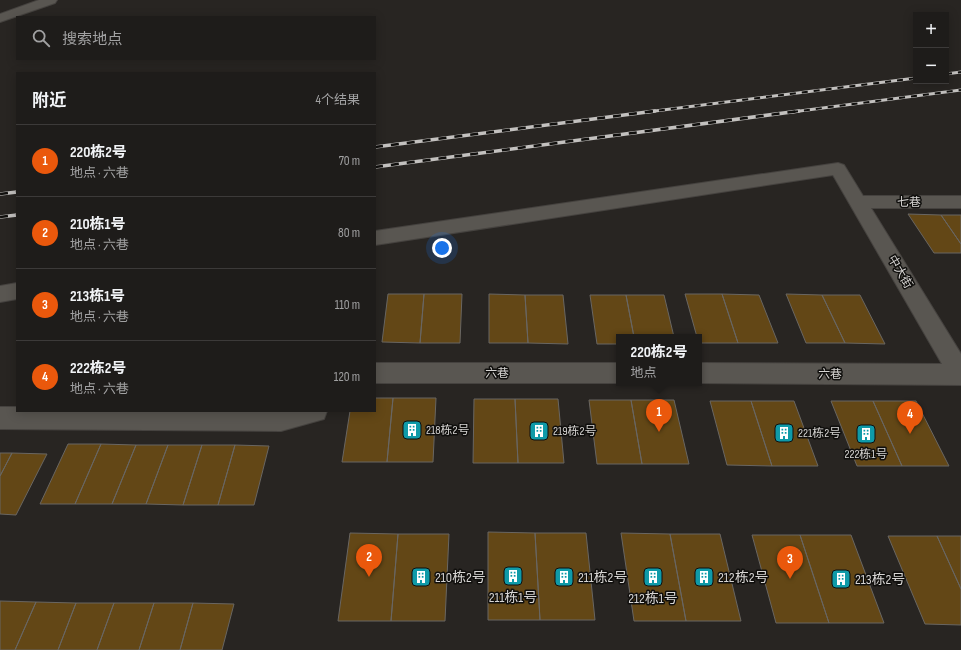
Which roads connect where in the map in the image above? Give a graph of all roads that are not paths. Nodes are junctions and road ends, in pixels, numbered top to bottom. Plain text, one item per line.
1 (51, 0) edge
2 (0, 18) edge
3 (858, 202) junction
4 (961, 202) edge
5 (376, 238) edge
6 (16, 291) edge
7 (0, 294) edge
8 (376, 373) edge
9 (616, 373) edge
10 (702, 374) edge
11 (961, 374) edge
12 (312, 412) edge
13 (0, 418) edge

1 - 2 street
3 - 4 street, 七巷
3 - 5 street, 中大街
3 - 11 street, 中大街
6 - 7 street
8 - 9 street, 六巷
10 - 11 street, 六巷
12 - 13 street

